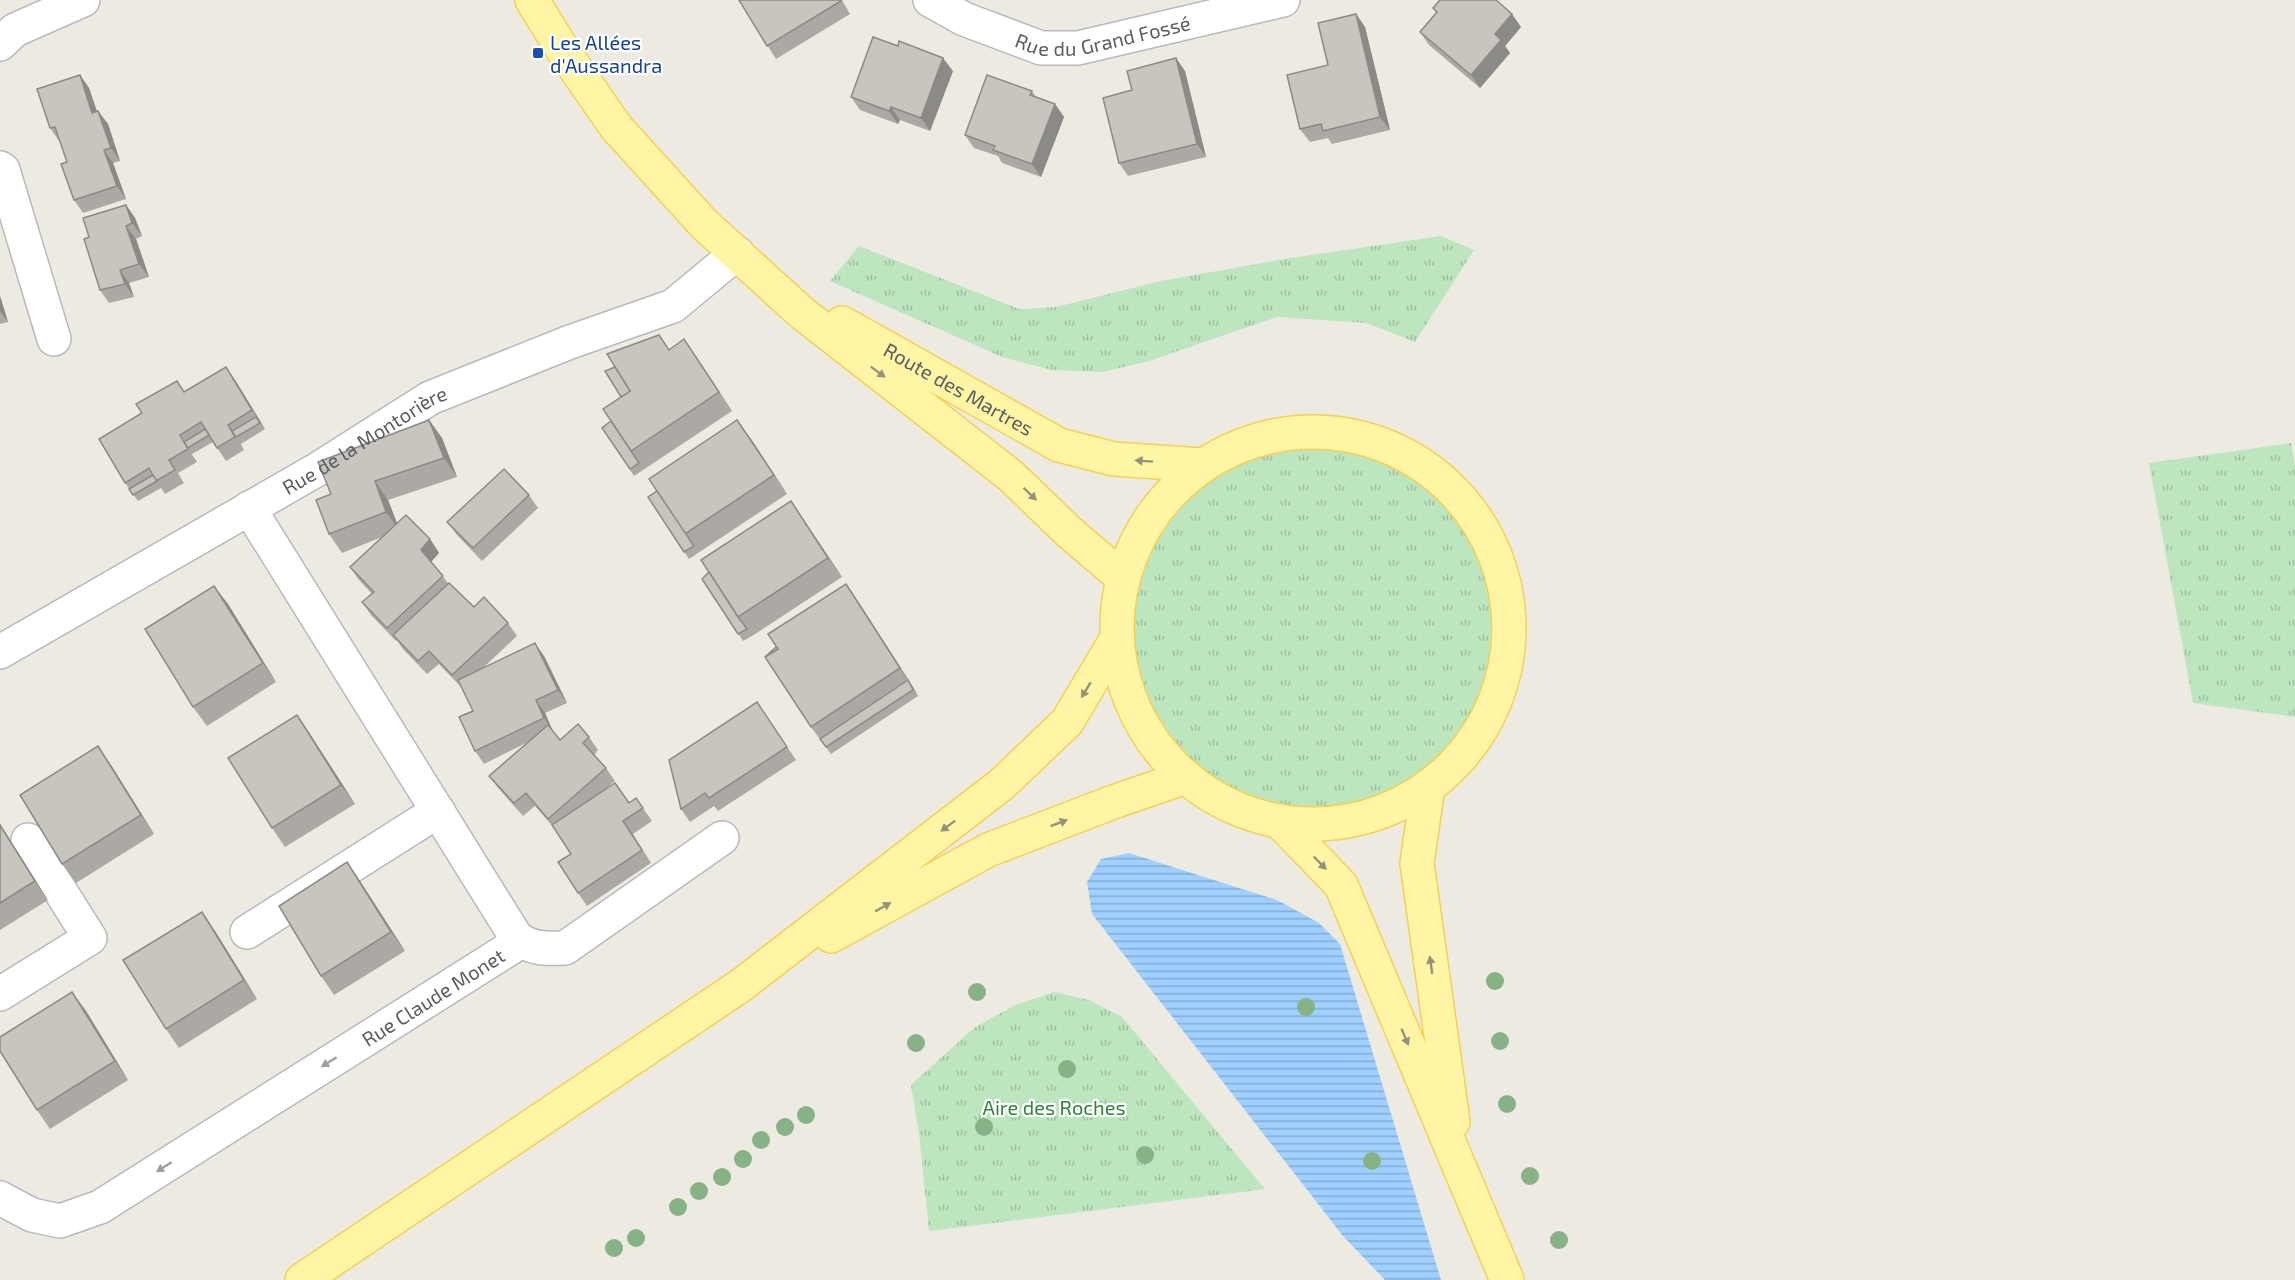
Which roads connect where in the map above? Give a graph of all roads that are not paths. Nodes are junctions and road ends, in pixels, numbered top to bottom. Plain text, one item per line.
1 (82, 0) edge
2 (532, 0) edge
3 (930, 0) edge
4 (1283, 0) edge
5 (0, 44) edge
6 (0, 168) edge
7 (737, 253) junction
8 (54, 339) dead end
9 (1202, 465) junction
10 (249, 508) junction
11 (1123, 579) junction
12 (1116, 640) junction
13 (0, 652) edge
14 (1186, 777) junction
15 (1428, 787) junction
16 (438, 811) junction
17 (1279, 821) junction
18 (722, 838) dead end
19 (28, 840) dead end
20 (247, 932) dead end
21 (516, 937) junction
22 (740, 986) junction
23 (0, 994) edge
24 (1460, 1168) junction
25 (0, 1198) edge
26 (302, 1280) edge
27 (1508, 1280) edge

1 - 5 street
2 - 7 main road, Route des Martres
3 - 4 street, Rue du Grand Fossé
6 - 8 street
9 -> 7 main road, Route des Martres
7 - 10 street, Rue de la Montorière
7 -> 11 main road, Route des Martres
9 - 11 main road
9 - 15 main road
10 - 13 street, Rue de la Montorière
10 - 16 street, Rue Claude Monet
11 - 12 main road
12 - 14 main road
12 -> 22 main road
14 - 17 main road
22 -> 14 main road
15 - 17 main road
24 -> 15 main road
16 - 20 street
16 - 21 street, Rue Claude Monet
17 -> 24 main road
18 - 21 street
19 - 23 street
21 -> 25 street, Rue Claude Monet
22 - 26 main road
24 - 27 main road

